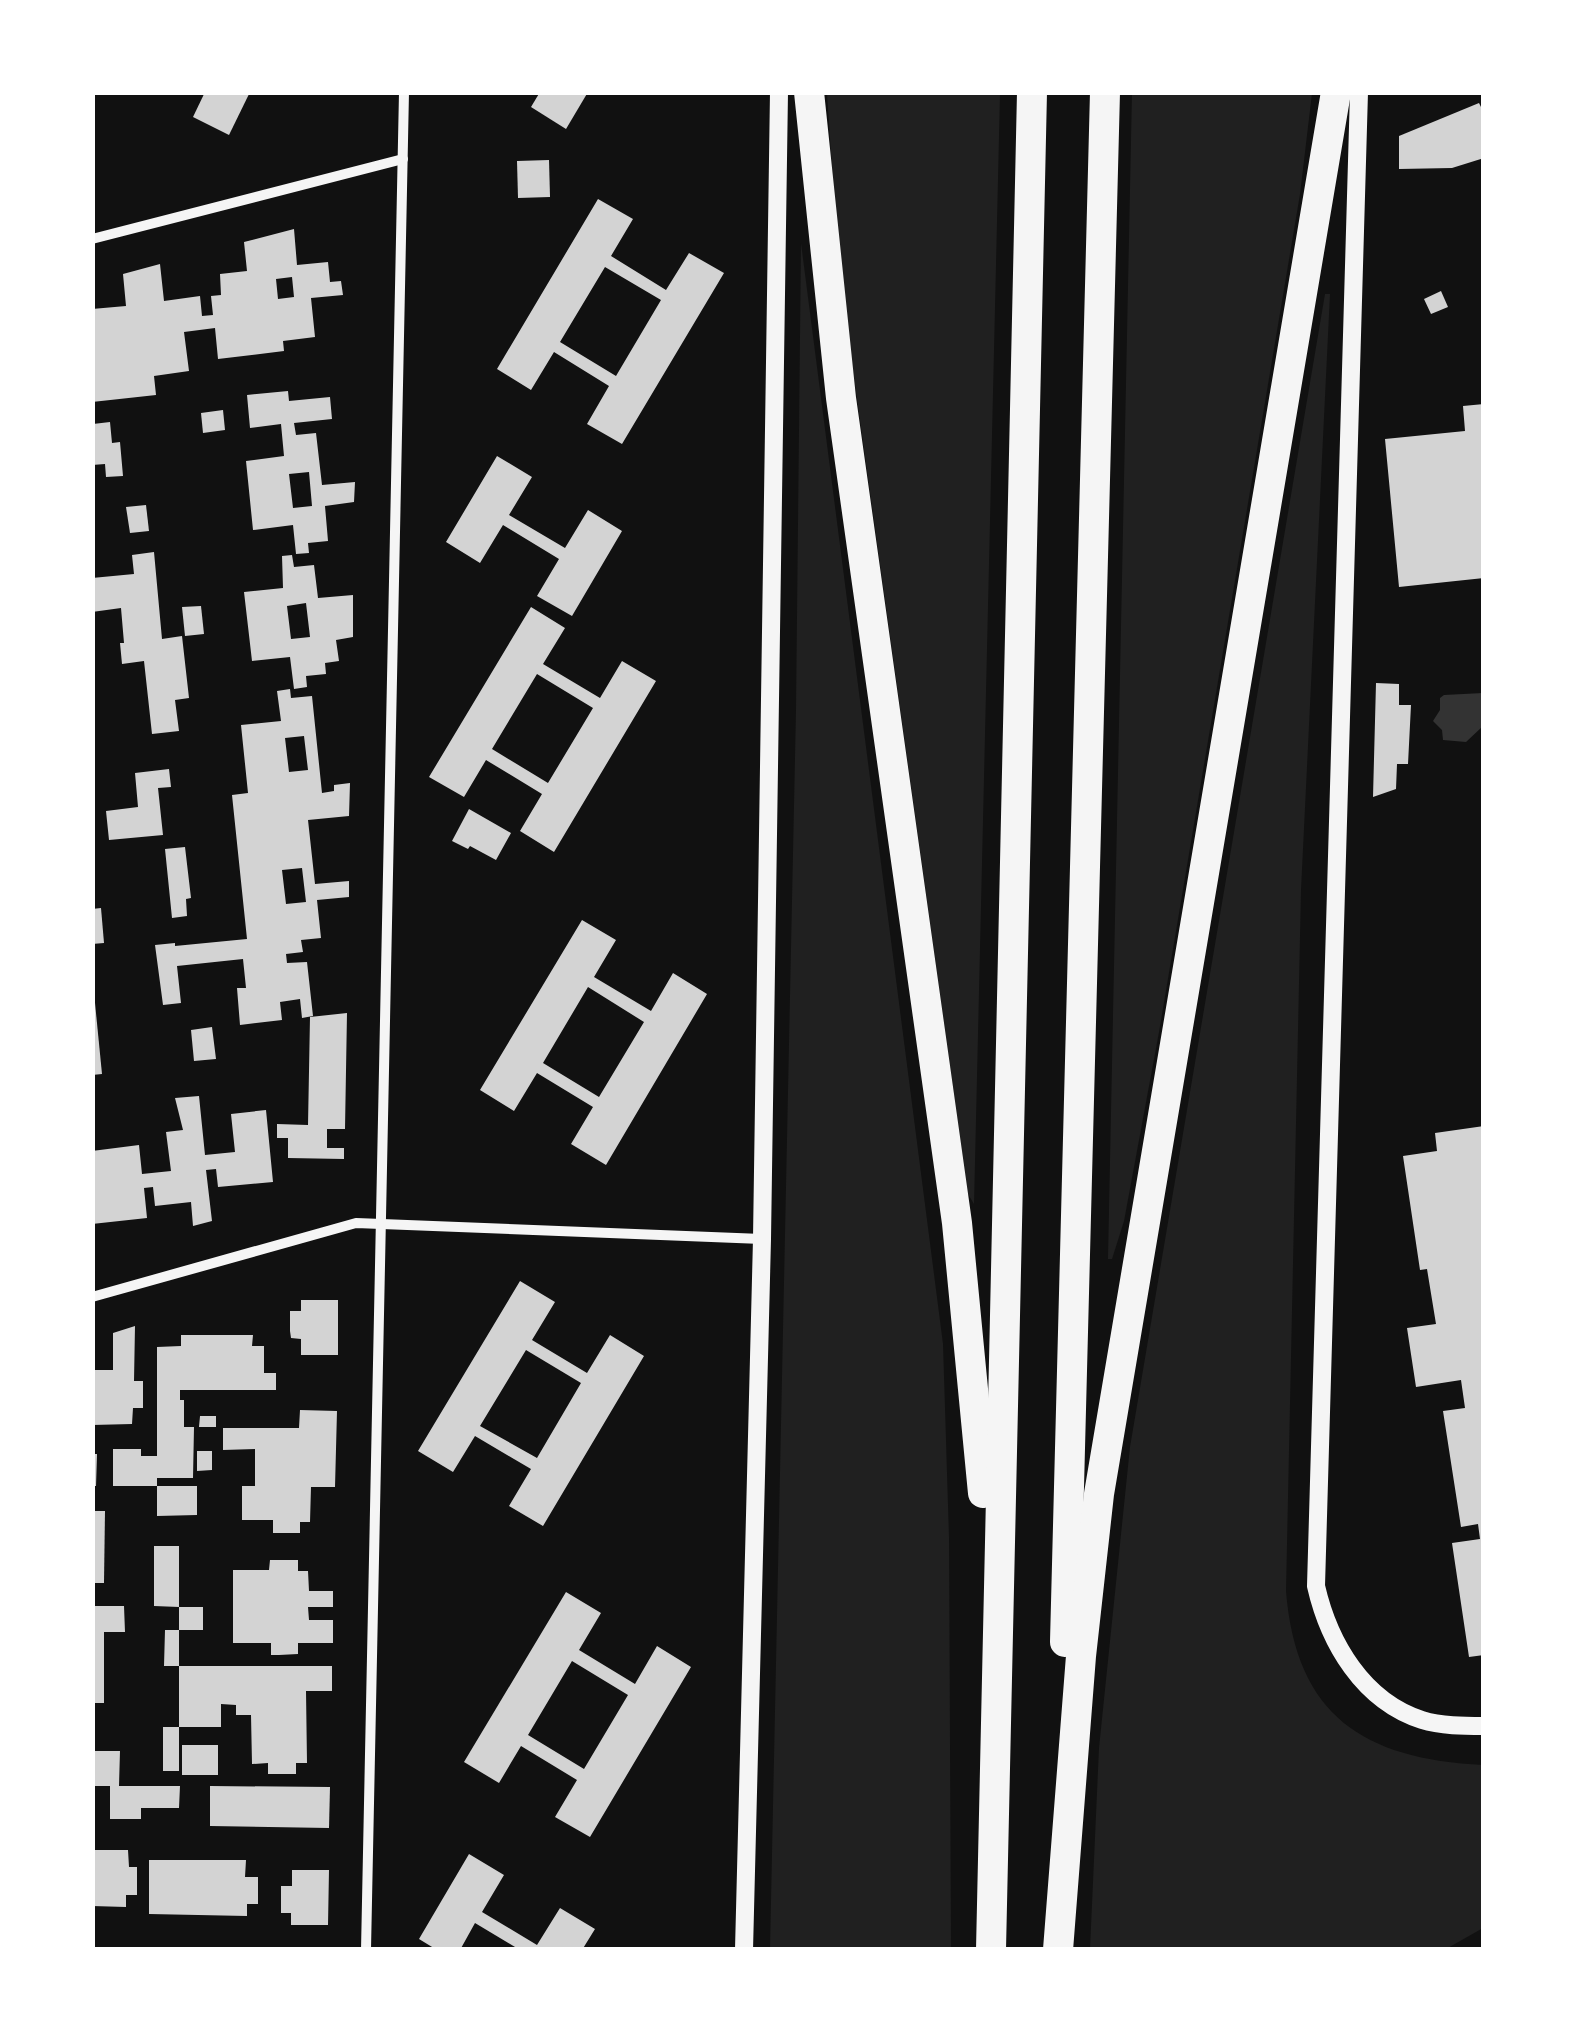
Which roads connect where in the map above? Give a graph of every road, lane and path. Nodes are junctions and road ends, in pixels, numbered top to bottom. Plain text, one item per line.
1 (404, 92) edge
2 (779, 92) edge
3 (809, 92) edge
4 (1032, 92) edge
5 (1105, 92) edge
6 (1336, 92) edge
7 (1359, 92) edge
8 (403, 160) junction
9 (92, 238) edge
10 (381, 1224) junction
11 (762, 1239) junction
12 (92, 1297) edge
13 (996, 1636) junction
14 (1484, 1726) edge
15 (366, 1950) edge
16 (744, 1950) edge
17 (991, 1950) edge
18 (1057, 1950) edge

1 - 8 street
2 - 11 street
3 - 13 highway
4 - 13 highway
5 - 18 highway
6 - 18 highway
7 - 14 street
8 - 9 street
8 - 10 street
10 - 11 street
10 - 12 street
10 - 15 street
11 - 16 street
13 - 17 highway

